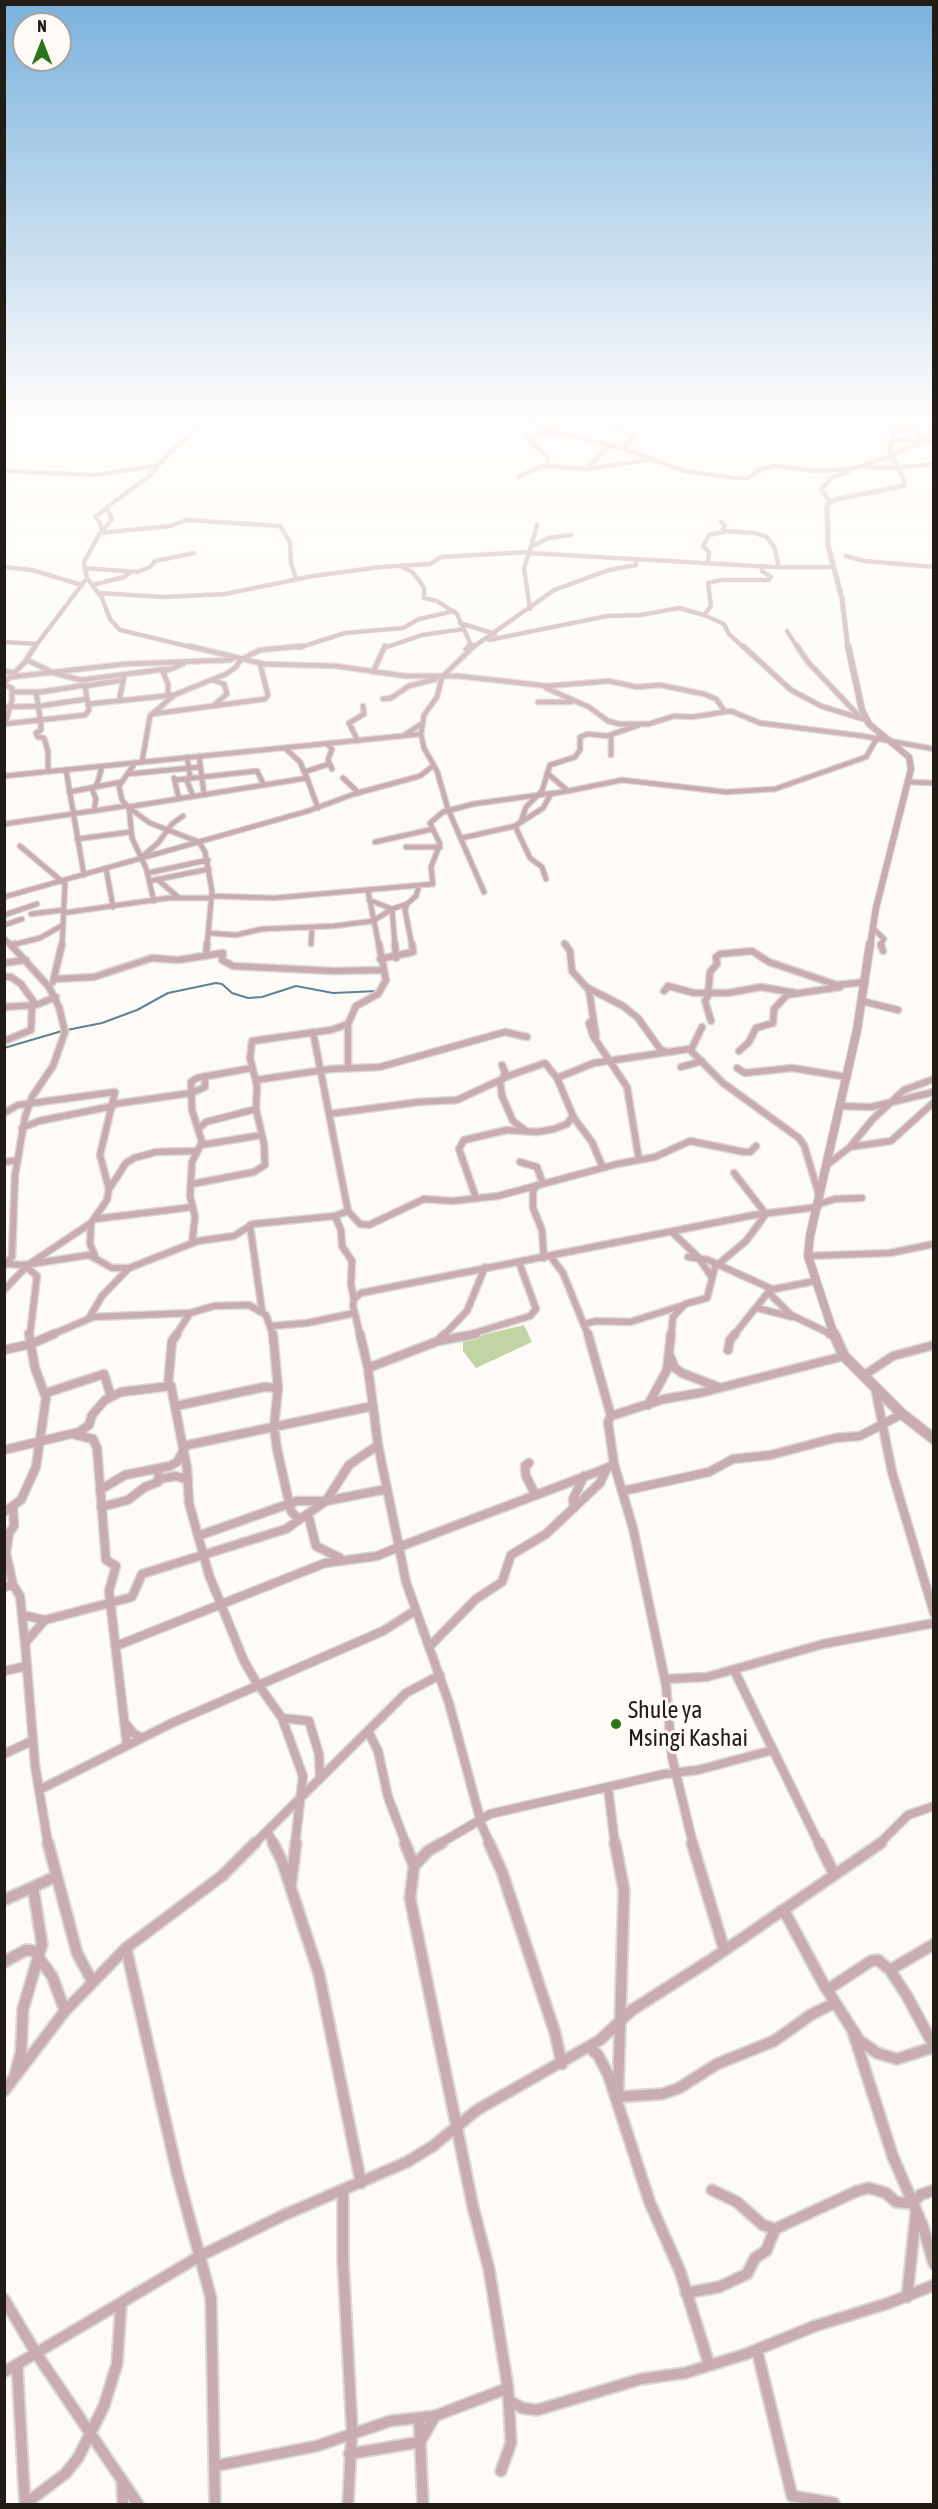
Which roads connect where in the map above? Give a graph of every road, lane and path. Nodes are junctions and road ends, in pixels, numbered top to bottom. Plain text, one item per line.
1 (99, 536) edge
2 (286, 536) edge
3 (534, 536) edge
4 (563, 536) edge
5 (708, 536) edge
6 (764, 536) edge
7 (827, 536) edge
8 (530, 551) junction
9 (194, 553) dead end
10 (846, 556) dead end
11 (636, 559) junction
12 (708, 561) junction
13 (399, 566) junction
14 (762, 566) junction
15 (4, 567) edge
16 (778, 567) junction
17 (833, 567) junction
18 (933, 567) edge
19 (84, 568) junction
20 (131, 572) junction
21 (87, 578) junction
22 (296, 579) junction
23 (83, 584) junction
24 (91, 584) junction
25 (99, 593) junction
26 (531, 609) junction
27 (454, 610) junction
28 (704, 615) junction
29 (460, 623) junction
30 (464, 629) junction
31 (787, 631) dead end
32 (495, 634) junction
33 (487, 640) junction
34 (4, 642) edge
35 (37, 644) junction
36 (465, 654) junction
37 (241, 659) junction
38 (27, 660) junction
39 (126, 664) junction
40 (183, 664) junction
41 (260, 664) junction
42 (166, 669) junction
43 (4, 671) edge
44 (373, 672) junction
45 (55, 674) junction
46 (124, 674) junction
47 (13, 675) junction
48 (440, 677) junction
49 (213, 680) junction
50 (123, 681) junction
51 (4, 684) edge
52 (89, 684) junction
53 (541, 686) junction
54 (12, 692) junction
55 (36, 692) junction
56 (171, 696) junction
57 (383, 699) dead end
58 (119, 701) junction
59 (88, 702) junction
60 (538, 702) dead end
61 (574, 702) junction
62 (11, 706) junction
63 (40, 706) junction
64 (363, 706) dead end
65 (4, 707) edge
66 (208, 708) junction
67 (724, 710) junction
68 (152, 714) junction
69 (865, 720) junction
70 (39, 721) junction
71 (5, 724) edge
72 (421, 724) junction
73 (630, 724) junction
74 (641, 724) junction
75 (612, 734) junction
76 (421, 735) junction
77 (403, 736) junction
78 (878, 736) junction
79 (888, 740) junction
80 (358, 741) junction
81 (327, 744) junction
82 (284, 748) junction
83 (922, 748) junction
84 (933, 749) edge
85 (611, 754) dead end
86 (199, 756) junction
87 (909, 757) junction
88 (187, 758) junction
89 (170, 759) junction
90 (142, 762) junction
91 (135, 763) junction
92 (433, 766) junction
93 (189, 767) junction
94 (200, 767) junction
95 (102, 768) junction
96 (171, 769) junction
97 (66, 770) junction
98 (48, 771) junction
99 (304, 772) junction
100 (547, 773) junction
101 (125, 774) junction
102 (201, 777) junction
103 (4, 778) edge
104 (188, 778) junction
105 (307, 778) junction
106 (343, 778) dead end
107 (175, 780) junction
108 (121, 782) junction
109 (908, 782) junction
110 (933, 783) edge
111 (264, 785) junction
112 (93, 788) junction
113 (571, 791) junction
114 (69, 792) junction
115 (359, 793) junction
116 (553, 793) junction
117 (204, 794) junction
118 (538, 795) junction
119 (193, 796) junction
120 (179, 799) junction
121 (548, 801) junction
122 (128, 807) junction
123 (318, 808) junction
124 (448, 809) junction
125 (94, 811) junction
126 (75, 814) junction
127 (183, 816) dead end
128 (521, 821) junction
129 (4, 824) edge
130 (515, 826) junction
131 (168, 829) junction
132 (433, 829) junction
133 (130, 832) junction
134 (462, 838) junction
135 (77, 839) junction
136 (199, 842) junction
137 (375, 842) dead end
138 (20, 846) dead end
139 (406, 847) dead end
140 (440, 847) junction
141 (140, 858) junction
142 (208, 860) junction
143 (106, 868) junction
144 (209, 869) junction
145 (148, 873) junction
146 (84, 875) junction
147 (157, 879) junction
148 (546, 879) dead end
149 (63, 880) junction
150 (150, 881) junction
151 (419, 886) junction
152 (368, 891) junction
153 (484, 892) dead end
154 (4, 897) edge
155 (211, 897) junction
156 (179, 898) junction
157 (369, 900) junction
158 (154, 901) junction
159 (37, 904) dead end
160 (407, 904) junction
161 (113, 907) junction
162 (392, 909) junction
163 (63, 912) junction
164 (31, 914) dead end
165 (4, 915) edge
166 (22, 920) dead end
167 (373, 921) junction
168 (4, 925) edge
169 (63, 925) junction
170 (312, 927) junction
171 (874, 929) junction
172 (209, 933) junction
173 (4, 938) edge
174 (564, 943) dead end
175 (311, 944) dead end
176 (12, 945) junction
177 (883, 951) dead end
178 (206, 956) junction
179 (396, 958) junction
180 (380, 959) junction
181 (26, 960) junction
182 (4, 963) edge
183 (382, 970) junction
184 (4, 977) edge
185 (55, 979) junction
186 (865, 982) junction
187 (843, 986) junction
188 (50, 987) junction
189 (588, 988) junction
190 (664, 991) dead end
191 (709, 992) junction
192 (796, 993) junction
193 (56, 997) junction
194 (862, 1001) junction
195 (34, 1005) junction
196 (4, 1007) edge
197 (898, 1010) dead end
198 (711, 1021) dead end
199 (348, 1024) junction
200 (702, 1027) dead end
201 (313, 1032) junction
202 (527, 1037) dead end
203 (4, 1041) edge
204 (601, 1047) junction
205 (691, 1050) junction
206 (739, 1051) dead end
207 (668, 1052) junction
208 (626, 1059) junction
209 (609, 1061) junction
210 (702, 1061) junction
211 (594, 1063) junction
212 (502, 1065) dead end
213 (681, 1067) dead end
214 (252, 1068) junction
215 (348, 1068) junction
216 (737, 1068) dead end
217 (320, 1071) junction
218 (205, 1076) junction
219 (847, 1077) junction
220 (557, 1078) junction
221 (502, 1079) junction
222 (933, 1079) edge
223 (256, 1080) junction
224 (933, 1092) edge
225 (191, 1093) junction
226 (892, 1102) junction
227 (933, 1102) edge
228 (4, 1105) edge
229 (15, 1105) junction
230 (28, 1105) junction
231 (114, 1105) junction
232 (841, 1106) junction
233 (256, 1109) junction
234 (4, 1113) edge
235 (329, 1114) junction
236 (573, 1116) junction
237 (579, 1122) junction
238 (567, 1124) junction
239 (22, 1128) junction
240 (198, 1129) junction
241 (526, 1131) junction
242 (262, 1135) junction
243 (756, 1146) dead end
244 (850, 1147) junction
245 (198, 1148) junction
246 (18, 1160) junction
247 (639, 1160) junction
248 (4, 1162) edge
249 (520, 1162) dead end
250 (827, 1165) junction
251 (603, 1168) junction
252 (734, 1173) dead end
253 (192, 1184) junction
254 (540, 1185) junction
255 (109, 1189) junction
256 (519, 1189) junction
257 (476, 1198) junction
258 (532, 1198) junction
259 (862, 1198) dead end
260 (819, 1203) junction
261 (193, 1207) junction
262 (348, 1211) junction
263 (766, 1214) junction
264 (335, 1216) junction
265 (93, 1221) junction
266 (357, 1222) junction
267 (250, 1225) junction
268 (673, 1233) junction
269 (192, 1243) junction
270 (933, 1244) edge
271 (95, 1256) junction
272 (808, 1256) junction
273 (548, 1257) junction
274 (688, 1257) dead end
275 (698, 1257) junction
276 (519, 1262) junction
277 (718, 1263) junction
278 (6, 1264) edge
279 (27, 1265) junction
280 (485, 1267) junction
281 (129, 1268) junction
282 (711, 1276) junction
283 (815, 1281) junction
284 (4, 1290) edge
285 (770, 1290) junction
286 (354, 1299) junction
287 (686, 1304) junction
288 (676, 1307) junction
289 (757, 1308) junction
290 (262, 1311) junction
291 (190, 1313) junction
292 (355, 1313) junction
293 (673, 1317) junction
294 (89, 1318) junction
295 (796, 1318) junction
296 (585, 1324) junction
297 (272, 1326) junction
298 (834, 1335) junction
299 (438, 1341) junction
300 (31, 1344) junction
301 (933, 1346) edge
302 (4, 1350) edge
303 (728, 1350) dead end
304 (669, 1356) junction
305 (844, 1356) junction
306 (364, 1357) junction
307 (387, 1360) junction
308 (368, 1368) junction
309 (863, 1376) junction
310 (168, 1385) junction
311 (875, 1387) junction
312 (278, 1388) junction
313 (719, 1388) junction
314 (46, 1393) junction
315 (111, 1396) junction
316 (648, 1405) junction
317 (373, 1406) junction
318 (176, 1407) junction
319 (902, 1414) junction
320 (610, 1416) junction
321 (883, 1424) junction
322 (274, 1428) junction
323 (67, 1434) junction
324 (933, 1438) edge
325 (40, 1442) junction
326 (378, 1445) junction
327 (184, 1448) junction
328 (4, 1450) edge
329 (177, 1462) junction
330 (529, 1463) dead end
331 (610, 1466) junction
332 (159, 1468) junction
333 (584, 1476) junction
334 (159, 1479) junction
335 (188, 1480) junction
336 (565, 1483) junction
337 (387, 1489) junction
338 (100, 1490) junction
339 (623, 1491) junction
340 (535, 1494) junction
341 (573, 1499) junction
342 (326, 1502) junction
343 (289, 1504) junction
344 (13, 1507) junction
345 (101, 1507) junction
346 (574, 1508) junction
347 (4, 1512) edge
348 (308, 1514) junction
349 (299, 1520) junction
350 (198, 1536) junction
351 (399, 1547) junction
352 (203, 1554) junction
353 (342, 1559) junction
354 (9, 1586) edge
355 (112, 1605) junction
356 (221, 1606) junction
357 (94, 1608) junction
358 (416, 1610) junction
359 (933, 1613) edge
360 (22, 1615) junction
361 (111, 1618) junction
362 (45, 1620) junction
363 (933, 1623) edge
364 (25, 1643) junction
365 (116, 1646) junction
366 (429, 1647) junction
367 (27, 1666) junction
368 (734, 1670) junction
369 (4, 1671) edge
370 (440, 1675) junction
371 (664, 1679) junction
372 (260, 1687) junction
373 (282, 1718) junction
374 (123, 1721) junction
375 (368, 1731) junction
376 (142, 1738) junction
377 (32, 1741) junction
378 (127, 1745) junction
379 (773, 1750) junction
380 (4, 1754) edge
381 (675, 1773) junction
382 (320, 1777) junction
383 (608, 1788) junction
384 (39, 1790) junction
385 (302, 1796) junction
386 (933, 1806) edge
387 (481, 1818) junction
388 (268, 1833) junction
389 (414, 1866) junction
390 (834, 1874) junction
391 (55, 1878) junction
392 (290, 1885) junction
393 (33, 1887) junction
394 (4, 1900) edge
395 (781, 1911) junction
396 (933, 1944) edge
397 (126, 1948) junction
398 (724, 1949) junction
399 (40, 1957) junction
400 (4, 1962) edge
401 (890, 1970) junction
402 (92, 1981) junction
403 (827, 1990) junction
404 (835, 2003) junction
405 (65, 2011) junction
406 (621, 2020) junction
407 (853, 2032) junction
408 (933, 2046) edge
409 (589, 2047) junction
410 (562, 2064) junction
411 (14, 2080) junction
412 (4, 2091) edge
413 (617, 2097) junction
414 (458, 2126) junction
415 (361, 2183) junction
416 (712, 2190) dead end
417 (933, 2190) edge
418 (343, 2191) junction
419 (914, 2204) junction
420 (776, 2229) junction
421 (200, 2256) junction
422 (933, 2264) edge
423 (933, 2285) edge
424 (686, 2293) junction
425 (906, 2297) junction
426 (4, 2299) edge
427 (121, 2305) junction
428 (757, 2350) junction
429 (36, 2353) junction
430 (17, 2364) junction
431 (709, 2364) junction
432 (4, 2372) edge
433 (508, 2388) junction
434 (510, 2401) junction
435 (435, 2416) junction
436 (419, 2418) junction
437 (90, 2434) junction
438 (352, 2434) junction
439 (420, 2442) junction
440 (349, 2454) junction
441 (215, 2466) junction
442 (501, 2471) dead end
443 (122, 2483) junction
444 (25, 2504) edge
445 (834, 2504) edge
446 (123, 2505) edge
447 (138, 2505) edge
448 (215, 2505) edge
449 (348, 2505) edge
450 (423, 2505) edge

1 - 19 street
2 - 22 street
3 - 8 street
4 - 8 street
5 - 12 street
6 - 16 street
7 - 17 street
8 - 11 street
8 - 13 street
8 - 26 street
9 - 20 street
10 - 18 street
11 - 12 street
11 - 26 street
12 - 14 street
13 - 22 street
13 - 27 street
14 - 16 street
14 - 28 street
15 - 23 street
16 - 17 street
17 - 69 street
19 - 20 street
19 - 21 street
20 - 24 street
21 - 23 street
21 - 24 street
22 - 25 street
23 - 24 street
23 - 35 street
24 - 25 street
25 - 37 street
26 - 32 street
27 - 29 street
27 - 37 street
28 - 33 street
28 - 69 street
29 - 30 street
29 - 32 street
30 - 36 street
30 - 44 street
31 - 69 street
32 - 33 street
33 - 36 street
34 - 35 street
35 - 38 street
36 - 48 street
37 - 40 street
37 - 41 street
37 - 49 street
38 - 45 street
38 - 47 street
39 - 40 street
39 - 45 street
39 - 46 street
40 - 42 street
41 - 44 street
41 - 66 street
42 - 46 street
42 - 56 street
43 - 47 street
44 - 48 street
45 - 46 street
45 - 47 street
46 - 50 street
47 - 51 street
48 - 53 street
48 - 57 street
48 - 72 street
49 - 56 street
49 - 66 street
50 - 52 street
50 - 58 street
51 - 54 street
52 - 55 street
52 - 59 street
53 - 61 street
53 - 67 street
54 - 55 street
54 - 62 street
55 - 63 street
56 - 58 street
56 - 68 street
58 - 59 street
59 - 63 street
59 - 70 street
60 - 61 street
61 - 73 street
62 - 63 street
62 - 65 street
62 - 71 street
63 - 70 street
64 - 80 street
66 - 68 street
67 - 74 street
67 - 78 street
68 - 90 street
69 - 78 street
70 - 71 street
70 - 98 street
72 - 76 street
72 - 77 street
73 - 74 street
73 - 75 street
74 - 75 street
75 - 85 street
75 - 100 street
76 - 77 street
76 - 92 street
77 - 80 street
78 - 79 street
78 - 113 street
79 - 83 street
79 - 87 street
80 - 81 street
81 - 82 street
81 - 99 street
82 - 86 street
82 - 99 street
83 - 84 street
83 - 87 street
86 - 88 street
86 - 94 street
87 - 109 street
88 - 89 street
88 - 93 street
89 - 90 street
89 - 96 street
90 - 91 street
91 - 95 street
91 - 101 street
92 - 115 street
92 - 124 street
93 - 94 street
93 - 96 street
93 - 104 street
94 - 102 street
95 - 97 street
95 - 112 street
96 - 101 street
96 - 107 street
97 - 98 street
97 - 114 street
98 - 103 street
99 - 105 street
100 - 113 street
100 - 118 street
101 - 108 street
102 - 104 street
102 - 111 street
102 - 117 street
104 - 107 street
104 - 119 street
105 - 111 street
105 - 123 street
106 - 115 street
107 - 120 street
108 - 112 street
108 - 122 street
109 - 110 street
109 - 171 street
111 - 117 street
112 - 114 street
112 - 125 street
113 - 116 street
113 - 121 street
114 - 126 street
115 - 123 street
116 - 118 street
116 - 121 street
117 - 119 street
118 - 124 street
118 - 128 street
119 - 120 street
120 - 122 street
121 - 128 street
122 - 125 street
122 - 131 street
122 - 133 street
123 - 136 street
124 - 132 street
124 - 134 street
125 - 126 street
126 - 129 street
126 - 135 street
127 - 131 street
128 - 130 street
130 - 134 street
130 - 148 street
131 - 136 street
131 - 141 street
132 - 137 street
132 - 140 street
133 - 135 street
133 - 141 street
134 - 153 street
135 - 146 street
136 - 141 street
136 - 142 street
138 - 149 street
139 - 140 street
140 - 151 street
141 - 143 street
141 - 145 street
142 - 144 street
142 - 145 street
143 - 146 street
143 - 161 street
144 - 147 street
144 - 155 street
145 - 150 street
146 - 149 street
147 - 150 street
147 - 156 street
149 - 154 street
149 - 163 street
150 - 158 street
151 - 152 street
151 - 160 street
152 - 155 street
152 - 157 street
155 - 156 street
155 - 172 street
156 - 158 street
157 - 162 street
157 - 167 street
158 - 161 street
159 - 165 street
160 - 162 street
160 - 179 street
161 - 163 street
162 - 167 street
162 - 179 street
163 - 164 street
163 - 169 street
166 - 168 street
167 - 170 street
167 - 180 street
169 - 176 street
169 - 185 street
170 - 172 street
170 - 175 street
171 - 177 street
171 - 186 street
172 - 178 street
173 - 176 street
174 - 189 street
176 - 181 street
178 - 183 street
178 - 185 street
179 - 180 street
180 - 183 street
181 - 182 street
181 - 188 street
183 - 199 street
184 - 195 street
185 - 188 street
186 - 187 street
186 - 194 street
187 - 191 street
187 - 192 street
188 - 193 street
189 - 204 street
189 - 207 street
190 - 191 street
191 - 192 street
191 - 198 street
192 - 206 street
193 - 195 street
193 - 230 street
194 - 197 street
194 - 219 street
195 - 196 street
195 - 203 street
199 - 201 street
199 - 215 street
200 - 205 street
201 - 214 street
201 - 217 street
202 - 215 street
204 - 208 street
204 - 209 street
204 - 211 street
205 - 207 street
205 - 210 street
207 - 208 street
208 - 209 street
209 - 211 street
209 - 247 street
210 - 213 street
210 - 260 street
211 - 220 street
212 - 221 street
214 - 218 street
214 - 223 street
215 - 217 street
216 - 219 street
217 - 223 street
217 - 235 street
218 - 225 street
218 - 225 street
219 - 232 street
220 - 221 street
220 - 236 street
221 - 235 street
221 - 241 street
222 - 226 street
223 - 233 street
224 - 226 street
225 - 231 street
225 - 240 street
226 - 232 street
226 - 244 street
227 - 244 street
228 - 229 street
229 - 230 street
229 - 234 street
230 - 231 street
230 - 239 street
231 - 239 street
231 - 255 street
232 - 250 street
233 - 240 street
233 - 242 street
235 - 262 street
236 - 237 street
236 - 238 street
237 - 238 street
237 - 251 street
238 - 241 street
239 - 246 street
240 - 245 street
241 - 257 street
242 - 245 street
242 - 253 street
243 - 247 street
244 - 250 street
245 - 253 street
245 - 255 street
246 - 248 street
246 - 278 street
247 - 251 street
249 - 254 street
250 - 260 street
251 - 254 street
252 - 263 street
253 - 261 street
254 - 256 street
254 - 258 street
255 - 265 street
256 - 257 street
256 - 258 street
257 - 266 street
258 - 273 street
259 - 260 street
260 - 263 street
260 - 272 street
261 - 265 street
261 - 269 street
262 - 264 street
262 - 266 street
263 - 268 street
263 - 277 street
264 - 266 street
264 - 267 street
264 - 286 street
265 - 271 street
265 - 279 street
267 - 269 street
267 - 290 street
268 - 273 street
268 - 275 street
269 - 281 street
270 - 272 street
271 - 279 street
271 - 281 street
272 - 283 street
273 - 276 street
273 - 296 street
274 - 275 street
275 - 277 street
275 - 282 street
276 - 280 street
276 - 299 street
277 - 282 street
277 - 285 street
278 - 279 street
279 - 284 street
279 - 300 street
280 - 286 street
280 - 299 street
281 - 294 street
282 - 287 street
283 - 285 street
283 - 298 street
285 - 289 street
285 - 295 street
286 - 292 street
287 - 288 street
287 - 293 street
288 - 293 street
288 - 296 street
289 - 295 street
289 - 303 street
290 - 291 street
290 - 297 street
291 - 294 street
291 - 310 street
292 - 297 street
292 - 306 street
293 - 304 street
294 - 300 street
295 - 298 street
296 - 320 street
297 - 312 street
298 - 305 street
299 - 307 street
300 - 302 street
300 - 314 street
301 - 309 street
304 - 313 street
304 - 316 street
305 - 309 street
305 - 313 street
306 - 307 street
306 - 308 street
307 - 308 street
308 - 317 street
309 - 311 street
310 - 315 street
310 - 318 street
311 - 319 street
311 - 321 street
312 - 318 street
312 - 322 street
313 - 316 street
314 - 315 street
314 - 325 street
315 - 323 street
316 - 320 street
317 - 322 street
317 - 326 street
318 - 327 street
319 - 321 street
319 - 324 street
320 - 331 street
321 - 339 street
321 - 359 street
322 - 327 street
322 - 343 street
323 - 325 street
323 - 338 street
325 - 328 street
325 - 344 street
326 - 337 street
326 - 342 street
327 - 329 street
327 - 335 street
329 - 332 street
329 - 334 street
330 - 340 street
331 - 333 street
331 - 339 street
331 - 346 street
332 - 334 street
332 - 338 street
333 - 336 street
333 - 341 street
334 - 335 street
334 - 345 street
335 - 350 street
336 - 340 street
336 - 341 street
337 - 342 street
337 - 351 street
338 - 345 street
339 - 371 street
340 - 351 street
341 - 346 street
342 - 343 street
342 - 348 street
343 - 349 street
343 - 350 street
344 - 347 street
344 - 354 street
345 - 355 street
346 - 366 street
348 - 349 street
348 - 353 street
349 - 352 street
350 - 352 street
351 - 353 street
351 - 358 street
352 - 355 street
352 - 356 street
353 - 356 street
354 - 360 street
355 - 357 street
355 - 361 street
356 - 365 street
356 - 372 street
357 - 361 street
357 - 362 street
358 - 366 street
358 - 372 street
360 - 362 street
360 - 364 street
361 - 365 street
362 - 364 street
363 - 368 street
364 - 367 street
365 - 374 street
366 - 370 street
367 - 369 street
367 - 377 street
368 - 371 street
368 - 379 street
370 - 375 street
370 - 387 street
371 - 381 street
372 - 373 street
372 - 376 street
373 - 382 street
373 - 385 street
374 - 376 street
374 - 378 street
375 - 382 street
375 - 389 street
376 - 378 street
377 - 380 street
377 - 384 street
378 - 384 street
379 - 381 street
379 - 390 street
381 - 383 street
381 - 398 street
382 - 385 street
383 - 387 street
383 - 406 street
384 - 391 street
385 - 388 street
385 - 392 street
386 - 390 street
387 - 389 street
387 - 410 street
388 - 392 street
388 - 397 street
389 - 414 street
390 - 395 street
391 - 393 street
391 - 402 street
392 - 415 street
393 - 394 street
393 - 399 street
395 - 398 street
395 - 403 street
396 - 401 street
397 - 402 street
397 - 421 street
398 - 406 street
399 - 400 street
399 - 405 street
399 - 411 street
401 - 403 street
401 - 408 street
402 - 405 street
403 - 404 street
404 - 407 street
404 - 413 street
405 - 411 street
406 - 409 street
406 - 413 street
407 - 408 street
407 - 419 street
409 - 410 street
409 - 413 street
410 - 414 street
411 - 412 street
413 - 424 street
414 - 415 street
414 - 433 street
415 - 418 street
416 - 420 street
417 - 419 street
418 - 421 street
418 - 438 street
419 - 420 street
419 - 422 street
419 - 425 street
420 - 424 street
421 - 427 street
421 - 441 street
423 - 425 street
424 - 431 street
425 - 428 street
426 - 429 street
427 - 429 street
427 - 437 street
428 - 431 street
428 - 445 street
429 - 430 street
429 - 437 street
430 - 432 street
430 - 444 street
431 - 434 street
433 - 434 street
433 - 435 street
434 - 442 street
435 - 436 street
435 - 439 street
436 - 438 street
436 - 439 street
437 - 443 street
437 - 444 street
438 - 440 street
438 - 441 street
439 - 440 street
439 - 450 street
440 - 449 street
441 - 448 street
443 - 446 street
443 - 447 street

